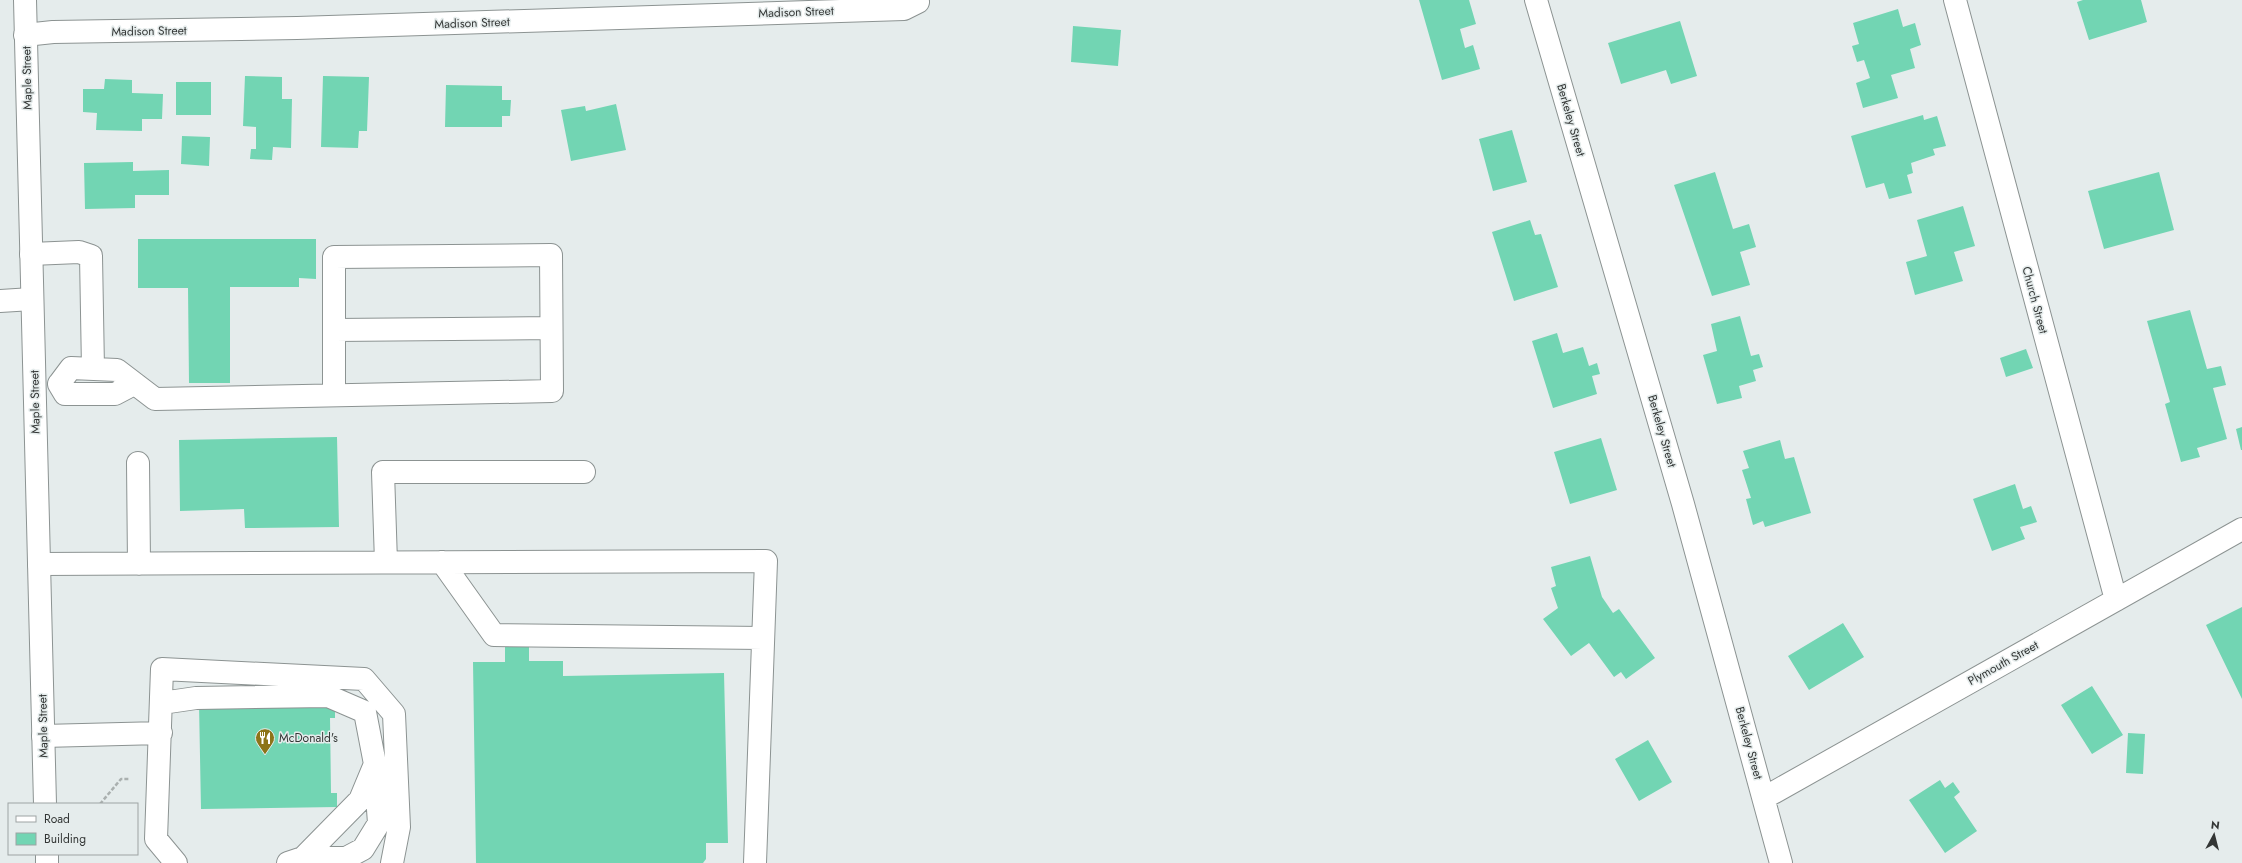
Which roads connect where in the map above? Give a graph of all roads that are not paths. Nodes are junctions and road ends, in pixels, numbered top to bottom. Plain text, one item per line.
1 (24, 0) edge
2 (1536, 0) edge
3 (1955, 0) edge
4 (918, 2) dead end
5 (26, 35) junction
6 (31, 254) junction
7 (32, 299) junction
8 (0, 300) edge
9 (551, 328) junction
10 (335, 330) junction
11 (93, 369) junction
12 (34, 384) junction
13 (59, 384) junction
14 (134, 384) junction
15 (334, 395) junction
16 (138, 463) dead end
17 (584, 472) dead end
18 (2242, 529) edge
19 (386, 562) junction
20 (442, 562) junction
21 (39, 564) junction
22 (139, 564) junction
23 (2116, 600) junction
24 (763, 638) junction
25 (162, 703) junction
26 (161, 733) junction
27 (43, 736) junction
28 (375, 764) junction
29 (1764, 798) junction
30 (45, 803) edge
31 (295, 860) edge
32 (176, 863) edge
33 (392, 863) edge
34 (755, 863) edge
35 (1781, 863) edge

1 - 5 street, Maple Street
2 - 29 street, Berkeley Street
3 - 23 street, Church Street
4 - 5 street, Madison Street
5 - 6 street, Maple Street
6 - 7 street, Maple Street
6 - 11 street
7 - 8 street
7 - 12 street, Maple Street
9 - 10 street
9 - 10 street
9 - 15 street
10 - 15 street
11 - 13 street
11 - 14 street
12 - 13 street
12 - 21 street, Maple Street
13 - 14 street
14 - 15 street
16 - 22 street
17 - 19 street
18 - 23 street, Plymouth Street
19 - 20 street
19 - 22 street
20 - 24 street
20 - 24 street
21 - 22 street
21 - 27 street, Maple Street
23 - 29 street, Plymouth Street
24 - 34 street
25 - 26 street
25 - 28 street
25 - 33 street
26 - 27 street
26 - 32 street
27 - 30 street, Maple Street
28 - 31 street
28 - 31 street
29 - 35 street, Berkeley Street

